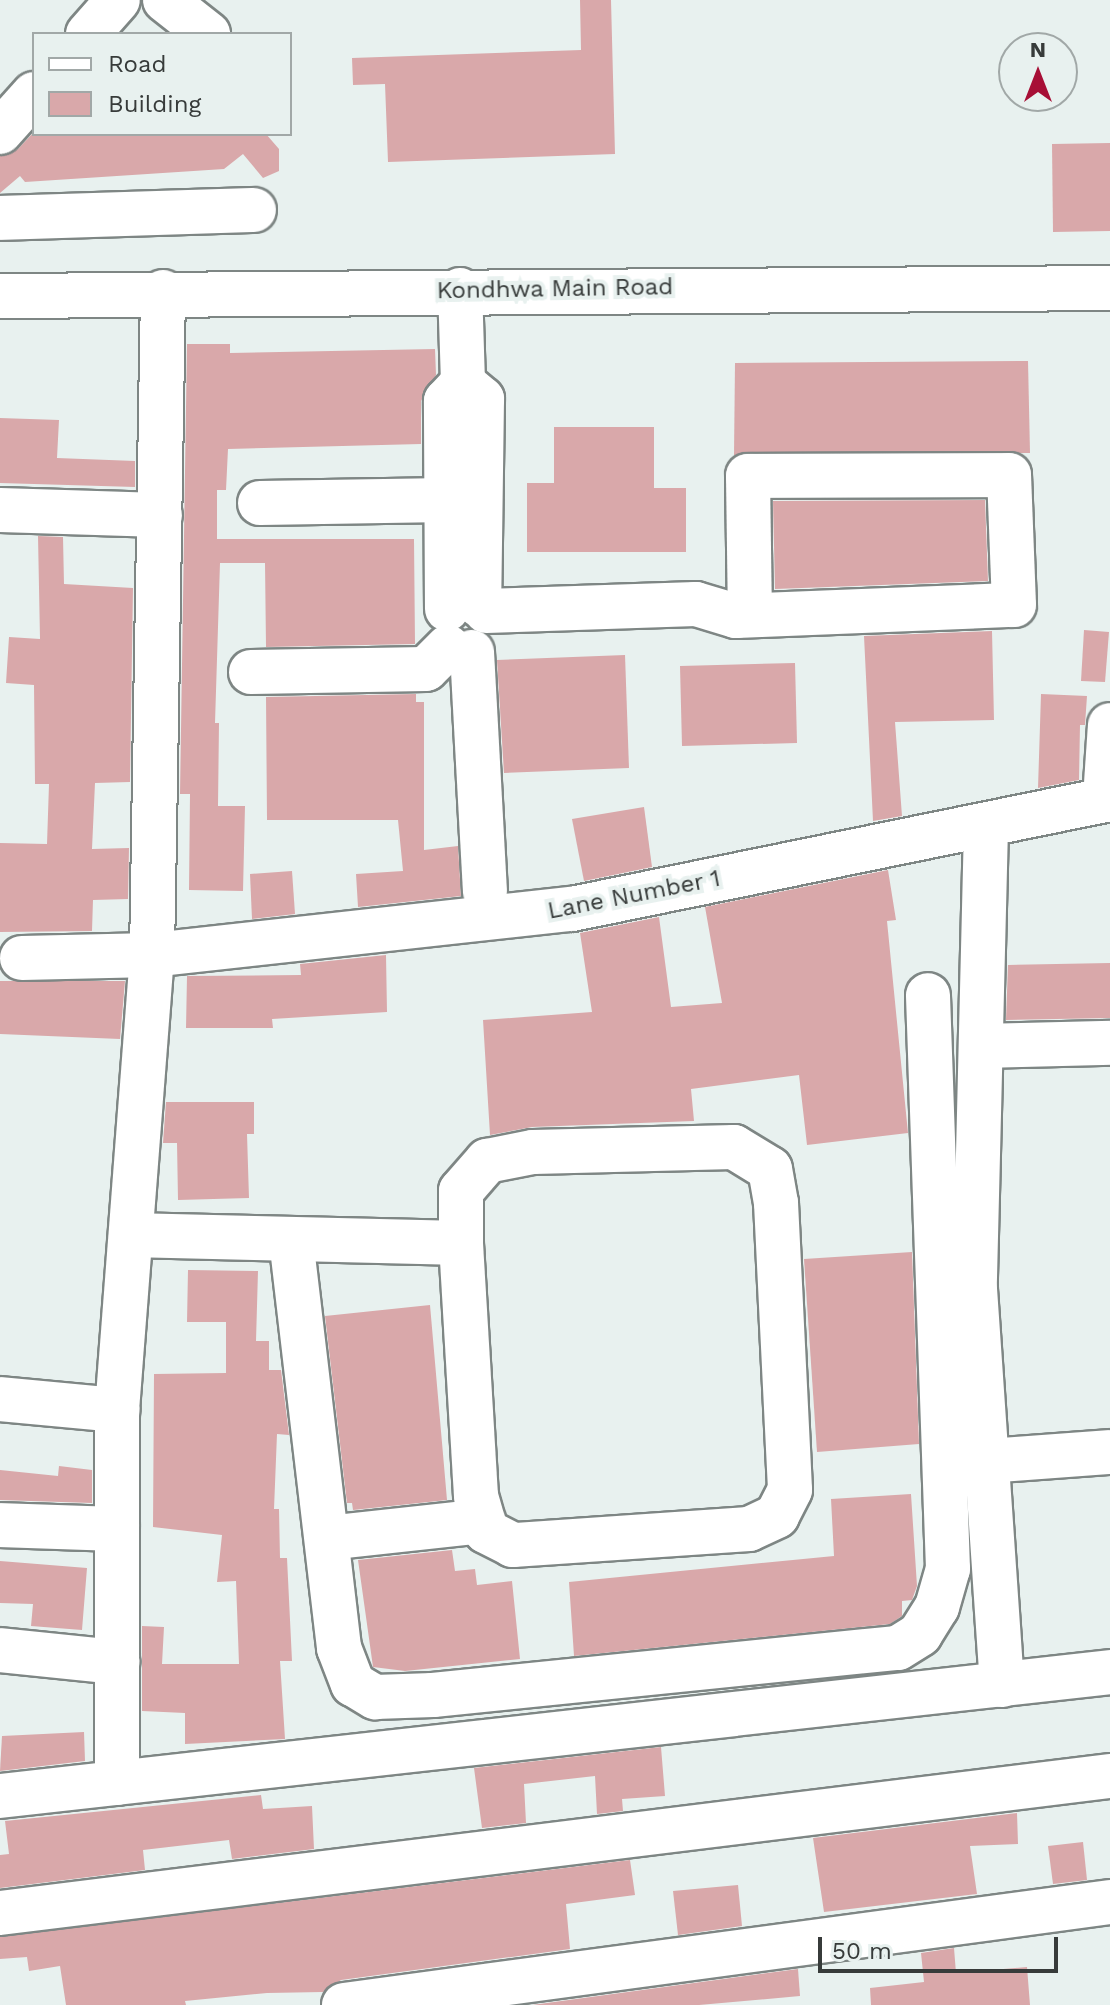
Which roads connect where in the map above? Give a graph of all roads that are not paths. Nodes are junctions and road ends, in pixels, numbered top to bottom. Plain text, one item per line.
1 (118, 0) edge
2 (165, 0) edge
3 (90, 32) edge
4 (205, 32) edge
5 (32, 96) edge
6 (0, 132) edge
7 (254, 210) dead end
8 (0, 218) edge
9 (1110, 288) edge
10 (460, 290) junction
11 (163, 292) junction
12 (0, 296) edge
13 (463, 383) junction
14 (447, 500) junction
15 (260, 503) dead end
16 (0, 510) edge
17 (160, 515) junction
18 (720, 617) junction
19 (470, 627) junction
20 (251, 672) dead end
21 (1110, 725) edge
22 (1108, 798) edge
23 (986, 827) junction
24 (485, 892) dead end
25 (152, 955) junction
26 (22, 958) dead end
27 (928, 995) dead end
28 (1110, 1043) edge
29 (983, 1046) junction
30 (131, 1235) junction
31 (291, 1239) junction
32 (461, 1243) junction
33 (0, 1399) edge
34 (117, 1410) junction
35 (1110, 1452) edge
36 (987, 1461) junction
37 (483, 1521) junction
38 (0, 1525) edge
39 (117, 1529) junction
40 (327, 1538) junction
41 (0, 1650) edge
42 (117, 1662) junction
43 (1110, 1672) edge
44 (1002, 1685) junction
45 (1110, 1776) edge
46 (117, 1783) junction
47 (0, 1796) edge
48 (1110, 1902) edge
49 (0, 1913) edge
50 (344, 2005) edge

1 - 3 street
2 - 4 street
5 - 6 street
7 - 8 street
9 - 10 street, Kondhwa Main Road
10 - 11 street, Kondhwa Main Road
10 - 13 street
11 - 12 street, Kondhwa Main Road
11 - 17 street
13 - 14 street
13 - 19 street
14 - 15 street
14 - 19 street
16 - 17 street
17 - 25 street
18 - 18 street
18 - 19 street
19 - 20 street
19 - 24 street
21 - 22 street
22 - 23 street, Lane Number 1
23 - 25 street, Lane Number 1
23 - 29 street
25 - 26 street, Lane Number 1
25 - 30 street
27 - 40 street
28 - 29 street
29 - 36 street
30 - 31 street
30 - 34 street
31 - 32 street
31 - 40 street
32 - 37 street
32 - 37 street
33 - 34 street
34 - 39 street
35 - 36 street
36 - 44 street
37 - 40 street
38 - 39 street
39 - 42 street
41 - 42 street
42 - 46 street
43 - 44 street
44 - 46 street
45 - 49 street
46 - 47 street
48 - 50 street

